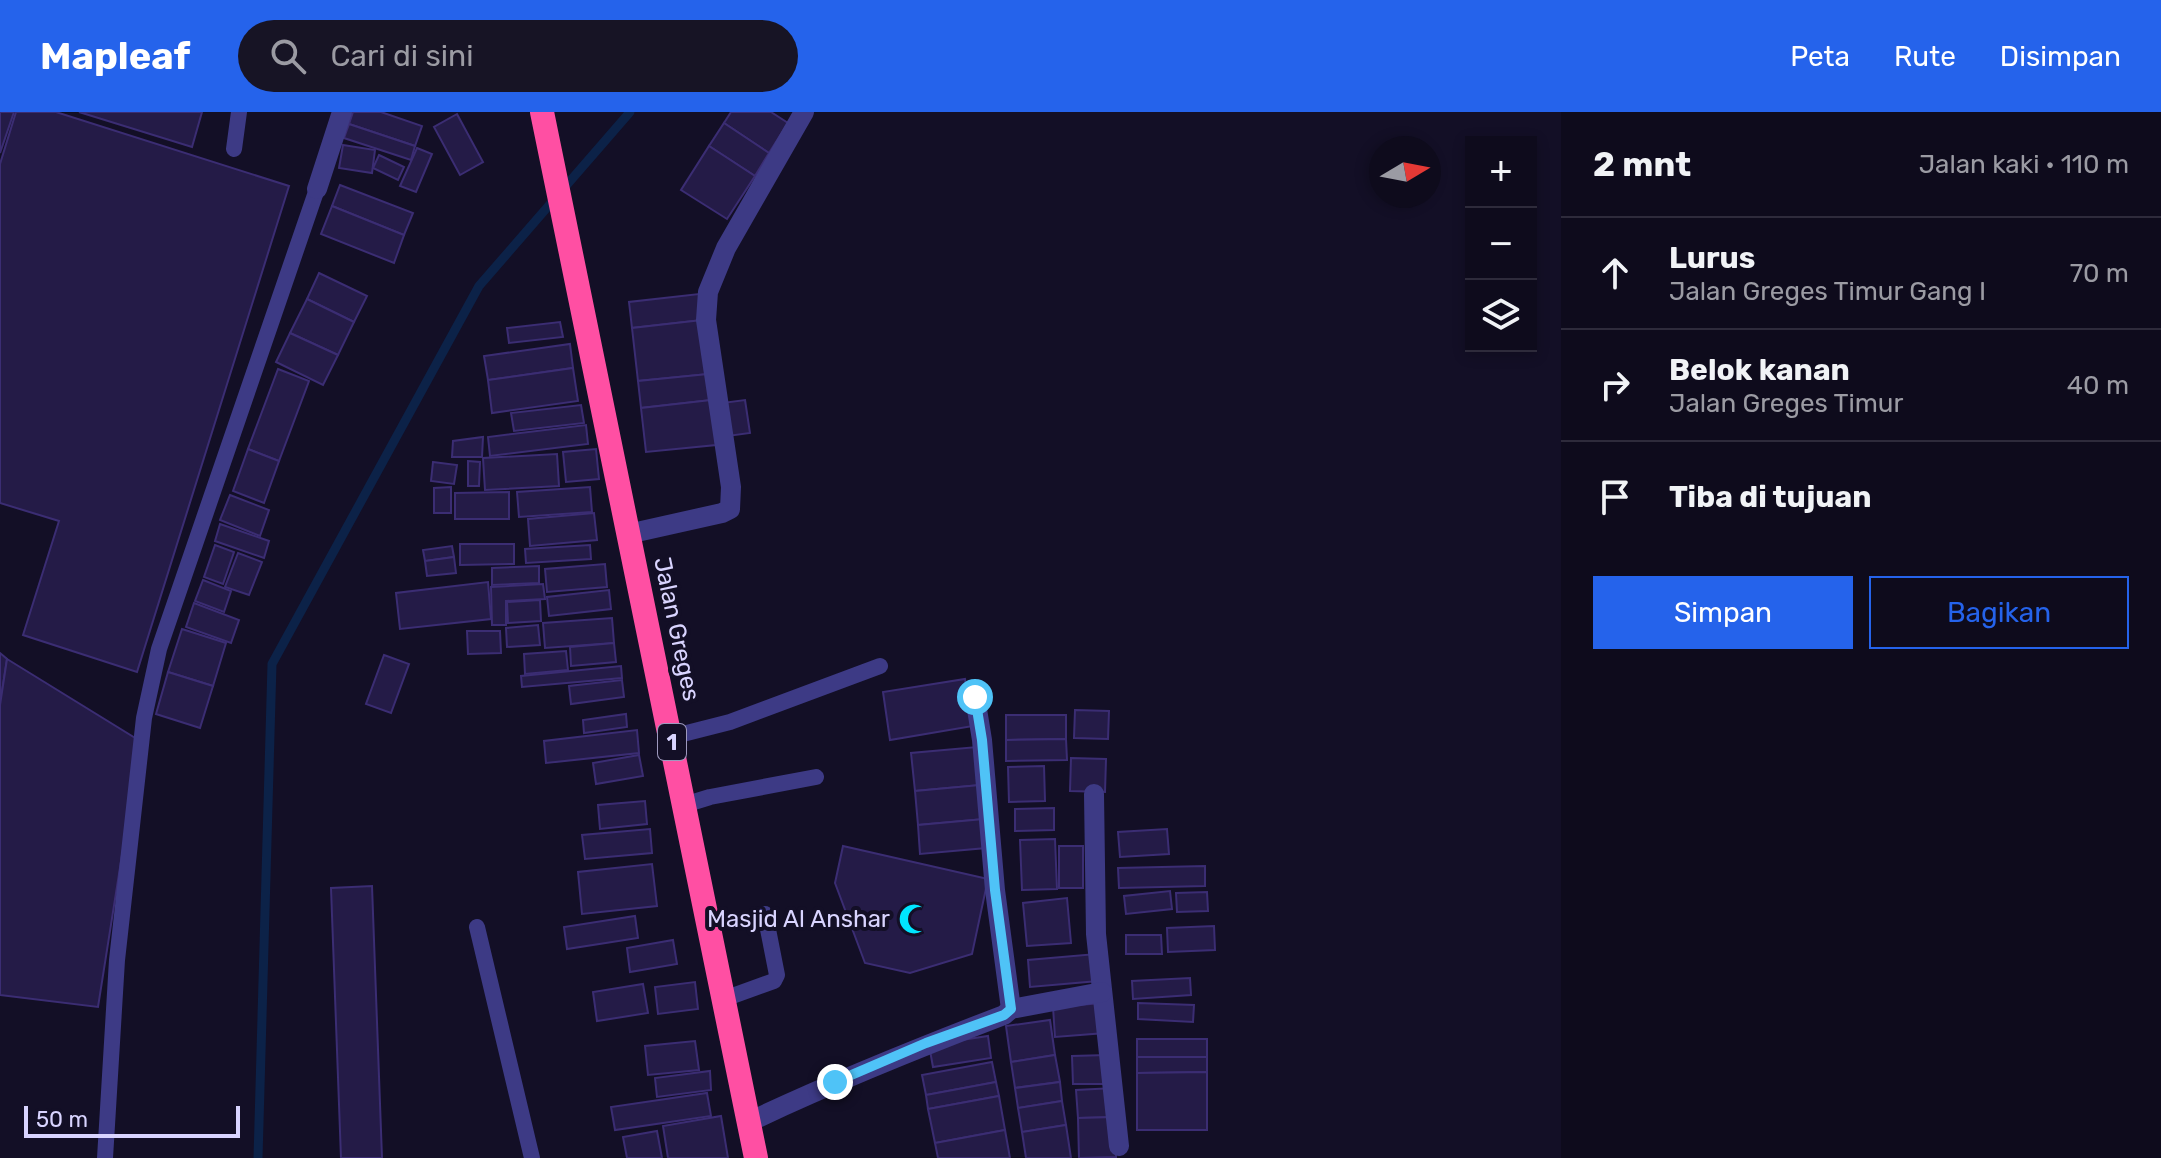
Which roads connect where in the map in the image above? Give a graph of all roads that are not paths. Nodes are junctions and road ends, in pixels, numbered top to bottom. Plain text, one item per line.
1 (239, 112) edge
2 (342, 112) edge
3 (804, 112) edge
4 (543, 120) edge
5 (234, 149) dead end
6 (317, 189) joint
7 (628, 534) junction
8 (880, 666) dead end
9 (975, 697) dead end
10 (671, 737) junction
11 (816, 777) dead end
12 (1094, 794) dead end
13 (684, 805) junction
14 (765, 914) dead end
15 (477, 927) dead end
16 (1102, 992) junction
17 (724, 999) junction
18 (1011, 1009) junction
19 (749, 1122) junction
20 (1119, 1146) dead end
21 (105, 1158) edge
22 (532, 1158) edge
23 (756, 1158) edge

1 - 5 lane
2 - 6 street
3 - 7 street
4 - 7 highway, Jalan Greges / 1
6 - 21 lane
7 - 10 highway, Jalan Greges / 1
8 - 10 lane
9 - 18 street
10 - 13 highway, Jalan Greges / 1
11 - 13 lane
12 - 16 street
13 - 17 highway, Jalan Greges / 1
14 - 17 lane
15 - 22 lane
16 - 18 street
16 - 20 street
17 - 19 highway, Jalan Greges / 1
18 - 19 street
19 - 23 highway, Jalan Greges / 1

